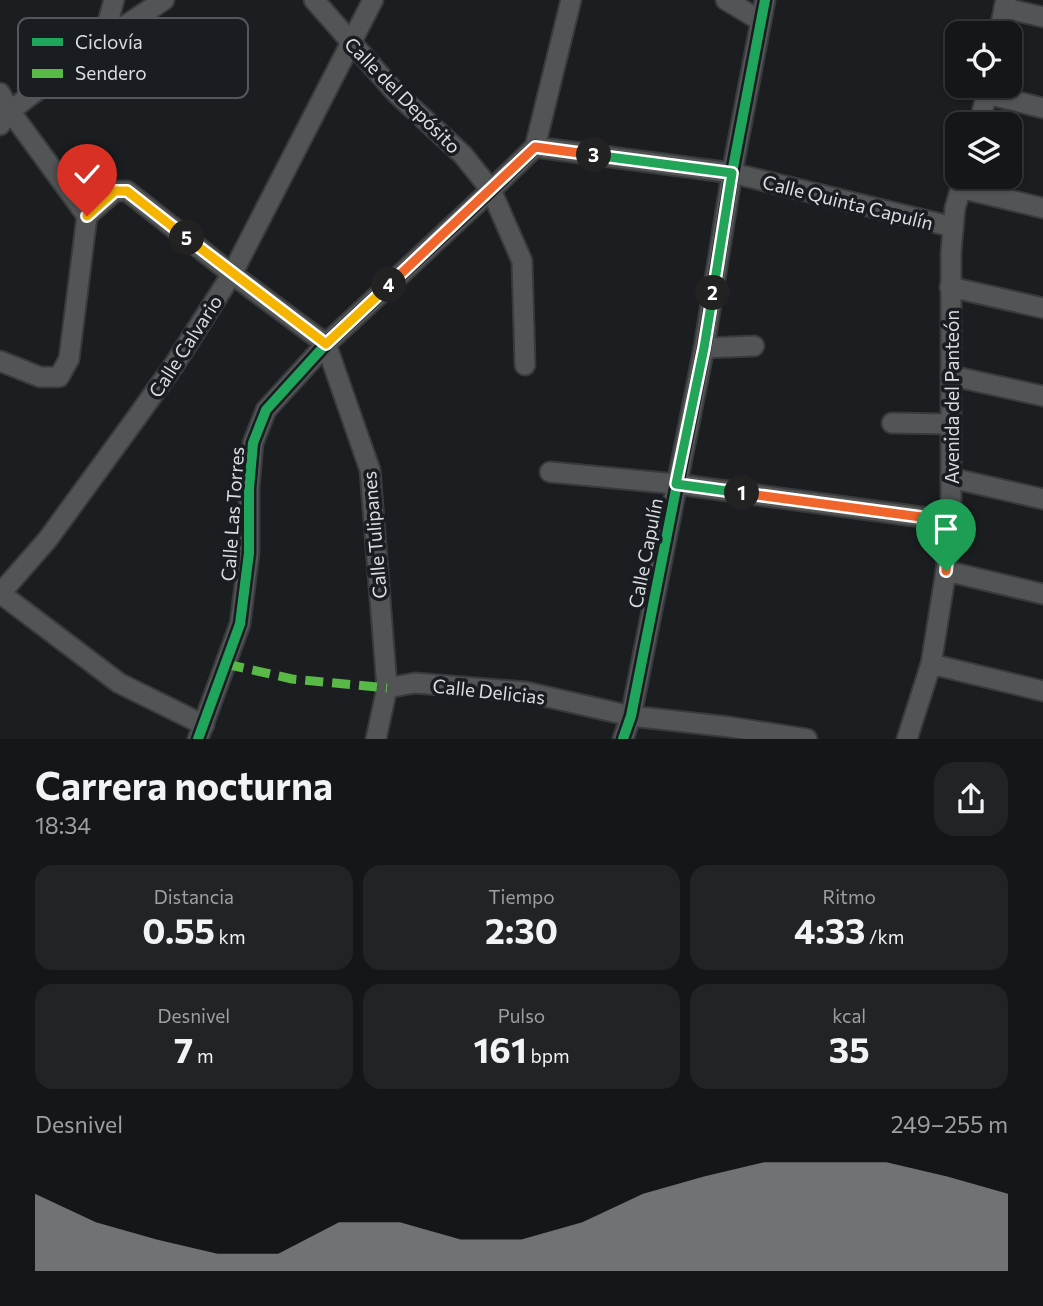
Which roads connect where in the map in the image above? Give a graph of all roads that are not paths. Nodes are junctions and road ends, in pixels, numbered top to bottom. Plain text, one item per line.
1 (114, 0) edge
2 (164, 0) edge
3 (314, 0) edge
4 (373, 0) edge
5 (571, 0) edge
6 (726, 0) edge
7 (765, 0) edge
8 (1005, 4) edge
9 (1043, 17) edge
10 (109, 18) edge
11 (137, 18) edge
12 (761, 21) junction
13 (350, 43) junction
14 (0, 93) edge
15 (30, 98) edge
16 (1012, 98) edge
17 (1043, 108) edge
18 (5, 118) edge
19 (535, 147) junction
20 (732, 173) junction
21 (961, 189) edge
22 (984, 189) edge
23 (491, 190) junction
24 (1043, 208) edge
25 (87, 216) junction
26 (953, 228) junction
27 (232, 274) junction
28 (950, 288) junction
29 (1043, 308) edge
30 (326, 344) junction
31 (754, 346) dead end
32 (704, 348) junction
33 (1, 363) edge
34 (525, 365) dead end
35 (952, 376) junction
36 (1043, 396) edge
37 (892, 423) dead end
38 (950, 424) junction
39 (550, 472) dead end
40 (951, 478) junction
41 (676, 484) junction
42 (1043, 499) edge
43 (951, 521) junction
44 (946, 571) junction
45 (0, 593) edge
46 (1043, 594) edge
47 (931, 664) junction
48 (387, 688) junction
49 (1043, 691) edge
50 (631, 716) junction
51 (201, 732) edge
52 (376, 739) edge
53 (623, 739) edge
54 (807, 739) edge
55 (907, 739) edge

1 - 10 street
2 - 11 street
3 - 13 street, Calle del Depósito
4 - 13 street, Calle Calvario
5 - 19 street
6 - 12 street
7 - 12 street, Calle Capulín
8 - 9 street
12 - 20 street, Calle Capulín
13 - 23 street, Calle del Depósito
13 - 27 street, Calle Calvario
14 - 18 street
15 - 18 street
16 - 17 street
18 - 25 street
19 - 20 street, Calle Quinta Capulín
19 - 23 street, Calle Las Torres
20 - 26 street, Calle Quinta Capulín
20 - 32 street, Calle Capulín
21 - 26 street, Avenida del Panteón
22 - 24 street
23 - 30 street, Calle Las Torres
23 - 34 street, Calle del Depósito
25 - 27 street
25 - 33 street
26 - 28 street, Avenida del Panteón
27 - 30 street
27 - 45 street, Calle Calvario
28 - 29 street
28 - 35 street, Avenida del Panteón
30 - 48 street, Calle Tulipanes
30 - 51 street, Calle Las Torres
31 - 32 street
32 - 41 street, Calle Capulín
35 - 36 street
35 - 38 street, Avenida del Panteón
37 - 38 street
38 - 40 street, Avenida del Panteón
39 - 41 street
40 - 42 street
40 - 43 street, Avenida del Panteón
41 - 43 street
41 - 50 street, Calle Capulín
43 - 44 street, Avenida del Panteón
44 - 46 street
44 - 47 street, Avenida del Panteón
45 - 51 street
47 - 49 street
47 - 55 street, Avenida del Panteón
48 - 50 street, Calle Delicias
48 - 52 street, Calle Tulipanes
50 - 53 street, Calle Capulín
50 - 54 street, Calle Delicias

